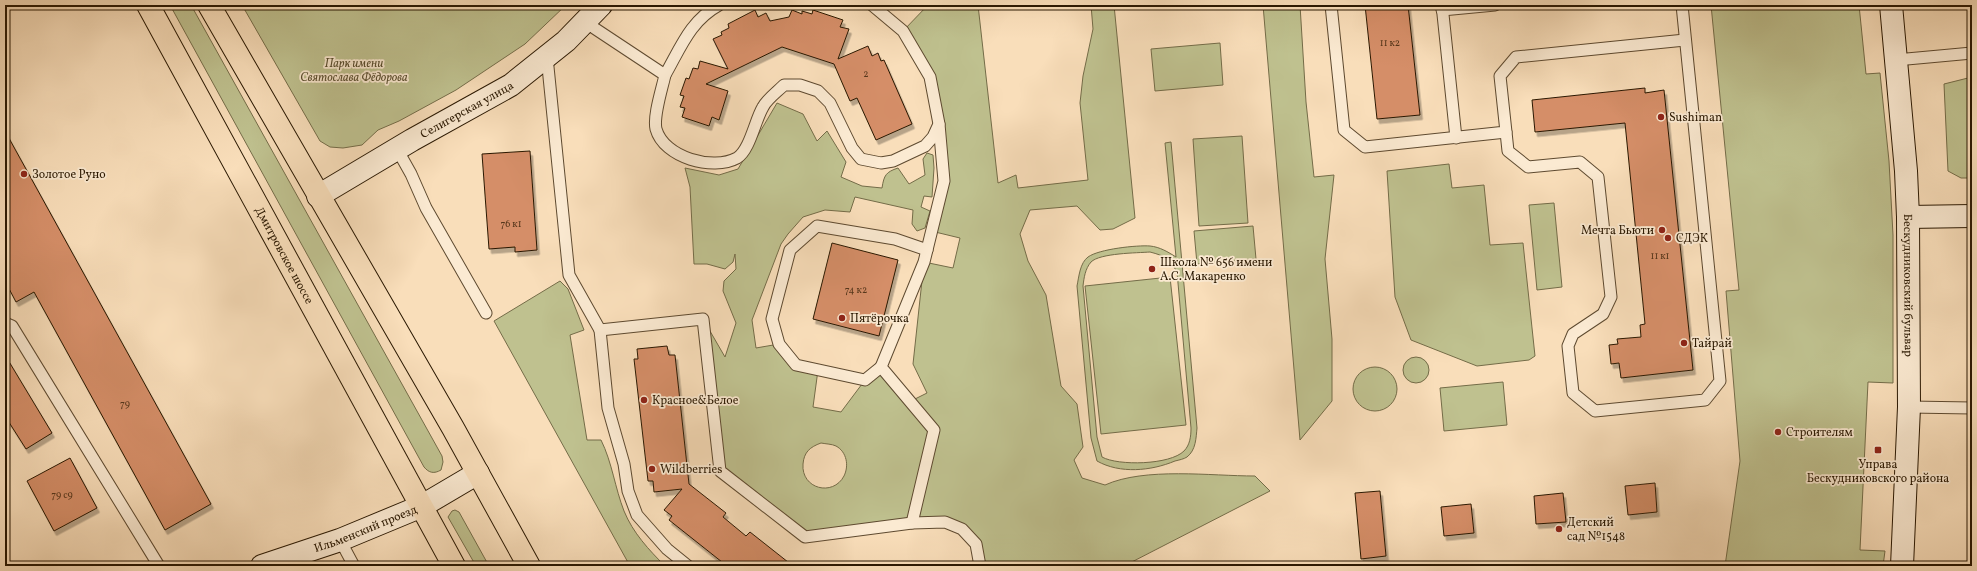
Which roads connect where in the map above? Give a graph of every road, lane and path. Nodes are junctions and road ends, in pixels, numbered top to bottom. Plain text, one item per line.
1 (148, 5) edge
2 (209, 5) edge
3 (601, 5) edge
4 (719, 5) edge
5 (872, 5) edge
6 (1331, 5) edge
7 (1495, 5) edge
8 (1682, 5) edge
9 (1891, 5) edge
10 (1442, 8) edge
11 (585, 22) junction
12 (1685, 40) junction
13 (1972, 52) edge
14 (547, 57) junction
15 (1896, 60) junction
16 (665, 75) junction
17 (939, 124) junction
18 (1506, 132) junction
19 (1456, 138) junction
20 (397, 149) junction
21 (318, 196) junction
22 (1972, 216) edge
23 (1908, 217) junction
24 (927, 250) junction
25 (486, 313) dead end
26 (5, 323) edge
27 (600, 330) junction
28 (882, 366) junction
29 (1908, 407) junction
30 (1972, 408) edge
31 (478, 473) junction
32 (422, 506) junction
33 (912, 523) junction
34 (340, 540) junction
35 (159, 566) edge
36 (262, 566) edge
37 (354, 566) edge
38 (454, 566) edge
39 (529, 566) edge
40 (688, 566) edge
41 (980, 566) edge
42 (1902, 566) edge

1 - 32 main road, Дмитровское шоссе
2 - 21 main road
3 - 11 street, Селигерская улица
4 - 16 lane
5 - 17 lane
6 - 19 lane
7 - 10 lane
8 - 12 lane
9 - 15 street, Бескудниковский бульвар
10 - 19 lane
11 - 14 street, Селигерская улица
11 - 16 lane
12 - 18 lane
12 - 18 lane
13 - 15 lane
14 - 20 street, Селигерская улица
14 - 27 lane
15 - 23 street, Бескудниковский бульвар
16 - 17 lane
17 - 24 lane
18 - 19 lane
20 - 21 street, Селигерская улица
20 - 25 lane
21 - 31 main road
22 - 23 street
23 - 29 street, Бескудниковский бульвар
24 - 28 lane
24 - 28 lane
26 - 35 lane
27 - 33 lane
27 - 40 lane
28 - 33 lane
29 - 30 lane
29 - 42 street, Бескудниковский бульвар
31 - 32 street
31 - 39 main road
32 - 34 street, Ильменский проезд
32 - 38 main road, Дмитровское шоссе
33 - 41 lane
34 - 36 street, Ильменский проезд
34 - 37 lane

